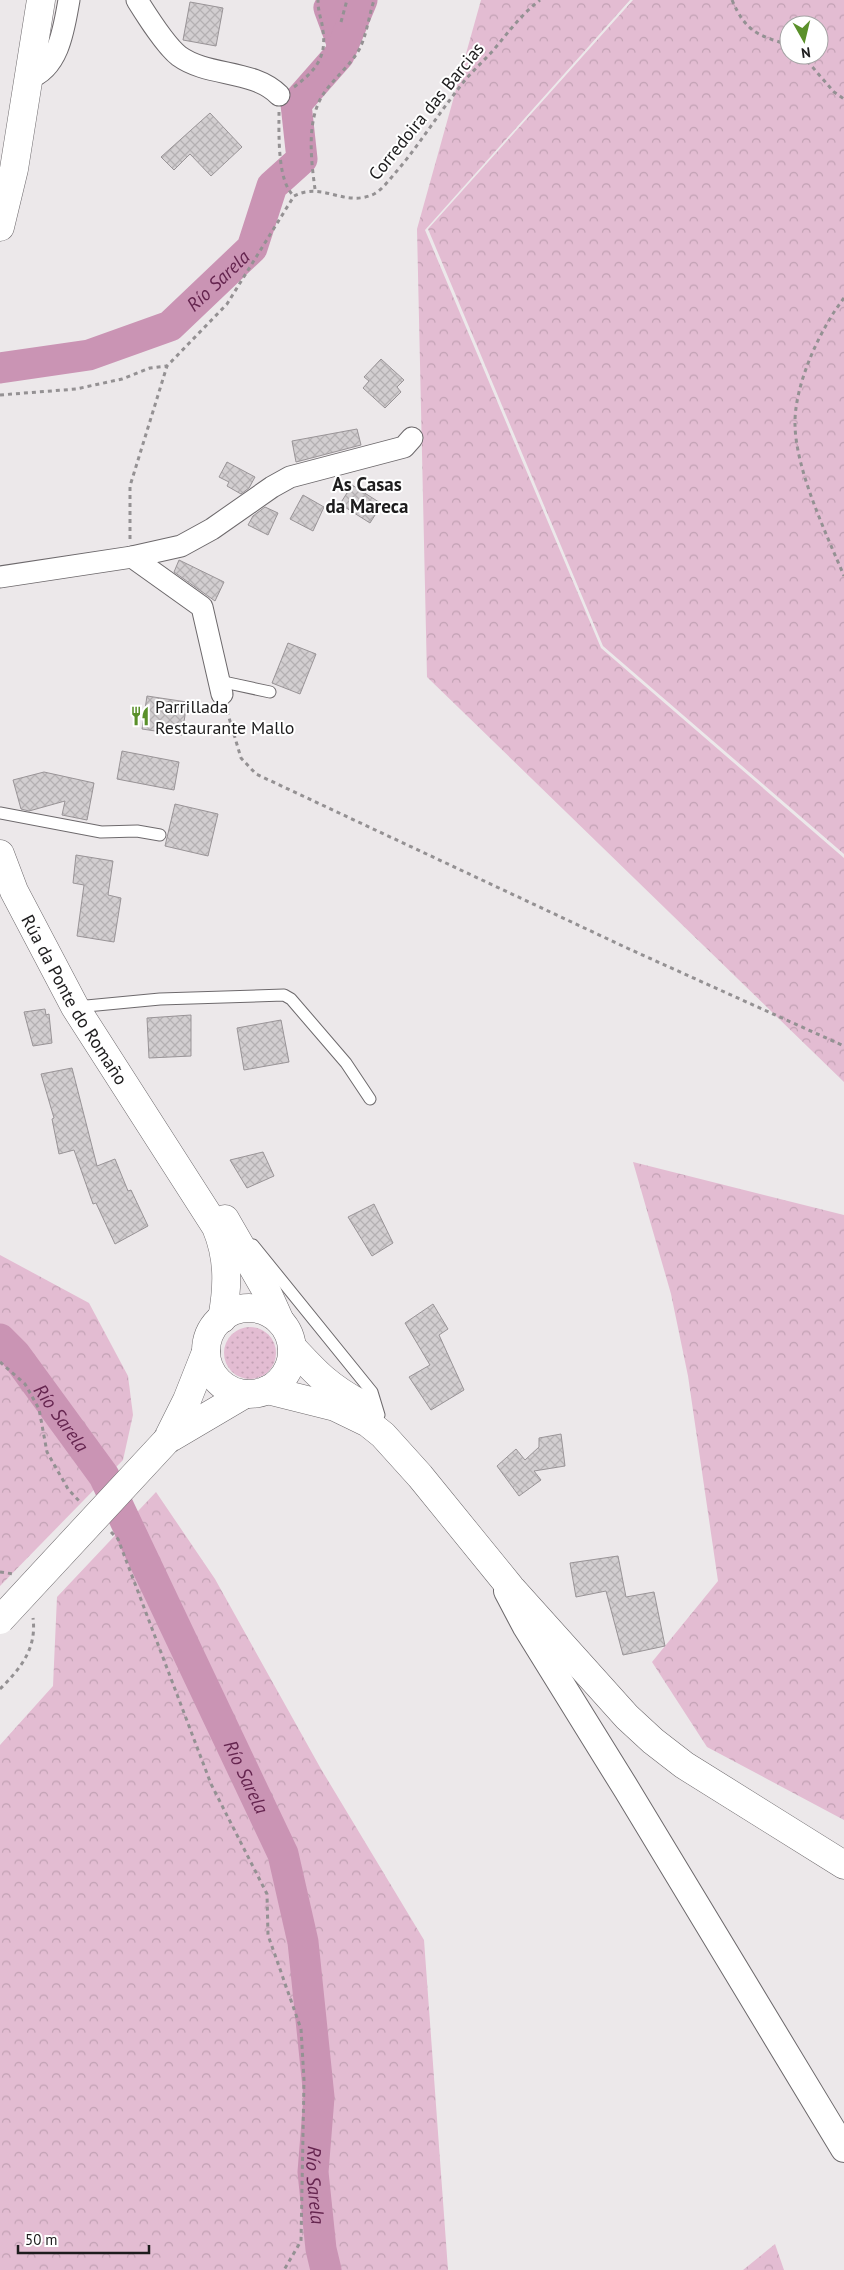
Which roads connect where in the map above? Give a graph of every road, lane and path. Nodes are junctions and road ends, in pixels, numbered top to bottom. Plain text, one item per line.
1 (41, 0) edge
2 (70, 0) edge
3 (137, 0) edge
4 (318, 0) edge
5 (347, 0) edge
6 (374, 0) edge
7 (540, 0) edge
8 (732, 0) edge
9 (341, 22) dead end
10 (779, 41) edge
11 (811, 65) edge
12 (29, 78) junction
13 (279, 95) junction
14 (844, 99) edge
15 (7, 170) edge
16 (315, 189) junction
17 (294, 196) junction
18 (0, 227) edge
19 (844, 298) edge
20 (168, 366) junction
21 (0, 394) edge
22 (412, 438) dead end
23 (132, 557) junction
24 (844, 576) edge
25 (0, 577) edge
26 (221, 687) junction
27 (270, 692) dead end
28 (0, 813) edge
29 (160, 835) dead end
30 (0, 854) edge
31 (74, 1007) junction
32 (844, 1046) edge
33 (370, 1099) dead end
34 (160, 1138) junction
35 (221, 1208) dead end
36 (250, 1241) junction
37 (257, 1274) junction
38 (222, 1320) junction
39 (280, 1321) junction
40 (292, 1347) junction
41 (206, 1352) junction
42 (0, 1362) edge
43 (256, 1392) junction
44 (379, 1415) junction
45 (167, 1440) junction
46 (86, 1508) dead end
47 (476, 1523) junction
48 (105, 1526) dead end
49 (0, 1620) edge
50 (541, 1634) junction
51 (699, 1772) junction
52 (844, 1865) edge
53 (844, 2149) edge
54 (284, 2270) edge

1 - 12 main road
2 - 12 street
3 - 13 street
4 - 13 path
5 - 9 path
6 - 16 path
7 - 16 path, Corredoira das Barcias
8 - 10 path
11 - 14 path
12 - 15 main road
13 - 17 path
15 - 18 main road
16 - 17 path
17 - 20 path
19 - 24 path
20 - 21 path
20 - 23 path
22 - 23 street
23 - 25 street
23 - 26 street
26 - 27 lane
26 - 32 path
28 - 29 lane
30 - 31 main road, Rúa da Ponte do Romaño
31 - 33 lane
31 - 34 main road, Rúa da Ponte do Romaño
34 - 37 main road
34 - 38 main road
35 - 36 lane
36 - 37 lane
36 - 44 lane
37 - 39 main road
38 - 39 main road
38 - 41 main road
39 - 40 main road
40 - 43 main road
40 - 44 main road
41 - 43 main road
41 - 45 main road
42 - 46 path
43 - 45 main road
43 - 50 main road
44 - 47 main road
45 - 49 main road, bridge
47 - 50 street
47 - 51 main road
48 - 54 path
50 - 51 main road
50 - 53 street
51 - 52 main road

